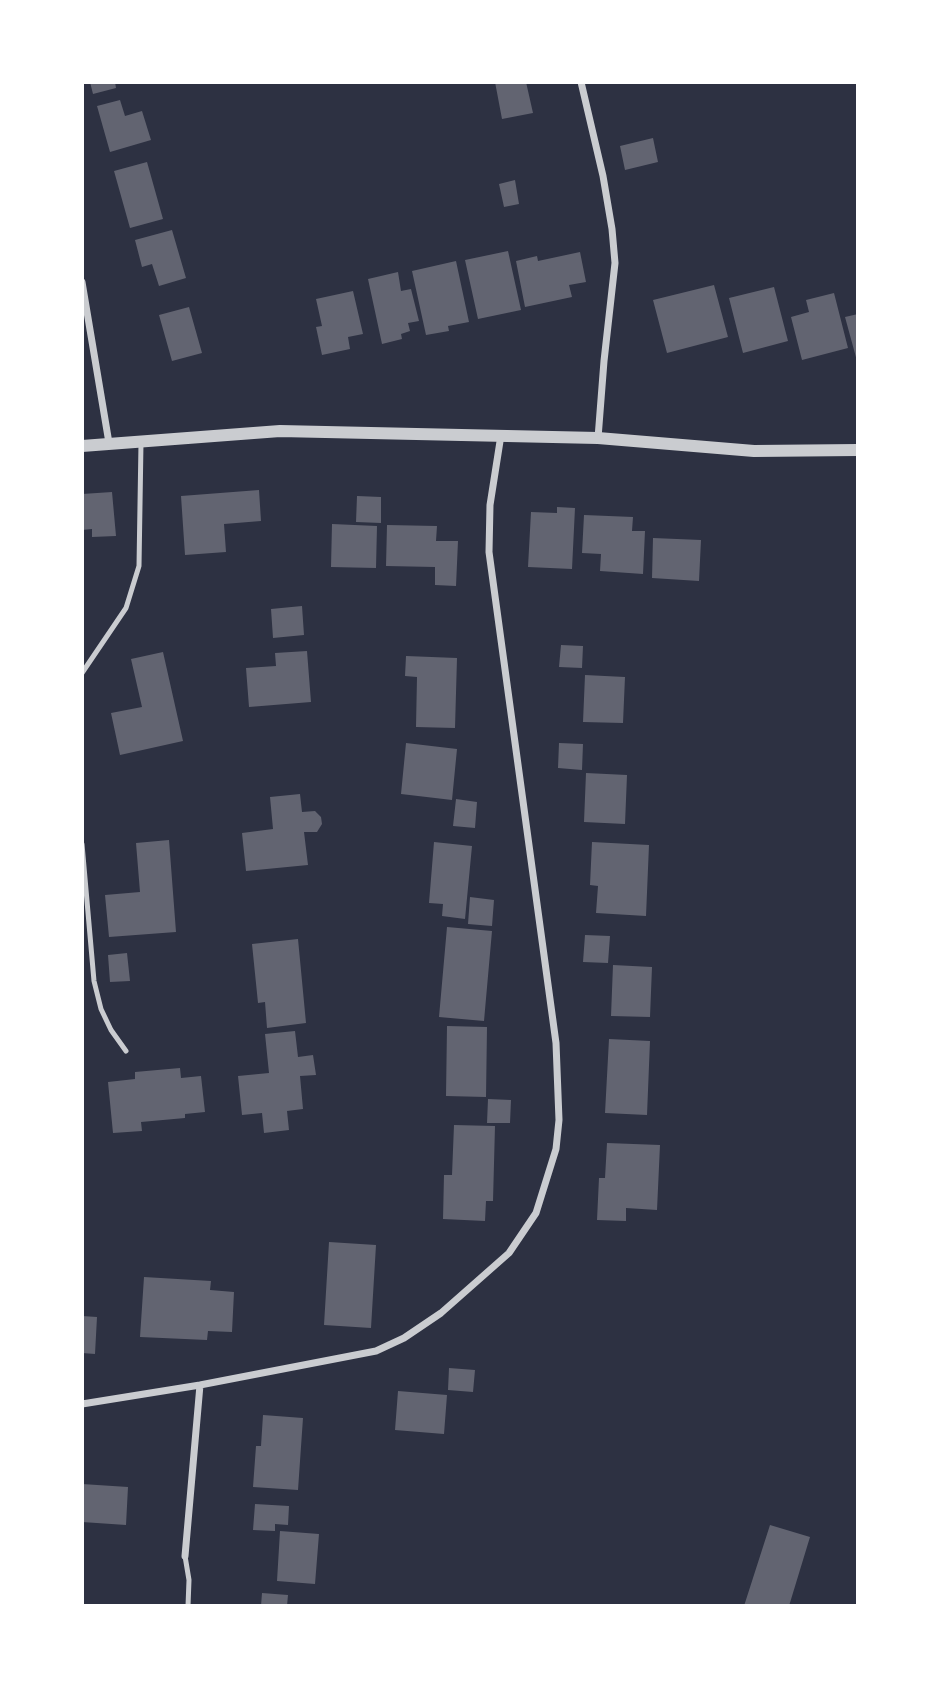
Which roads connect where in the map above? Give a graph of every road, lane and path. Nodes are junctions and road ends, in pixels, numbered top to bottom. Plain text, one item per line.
1 (582, 82) edge
2 (82, 282) edge
3 (501, 435) junction
4 (598, 438) junction
5 (141, 441) junction
6 (109, 443) junction
7 (82, 446) edge
8 (858, 450) edge
9 (82, 673) edge
10 (82, 844) edge
11 (126, 1051) dead end
12 (200, 1385) junction
13 (82, 1404) edge
14 (185, 1556) joint
15 (188, 1606) edge

1 - 4 street
2 - 6 street
3 - 4 street
3 - 5 street
3 - 12 street
4 - 8 street
5 - 6 street
5 - 9 lane
6 - 7 street
10 - 11 lane
12 - 13 street
12 - 14 street
14 - 15 lane

